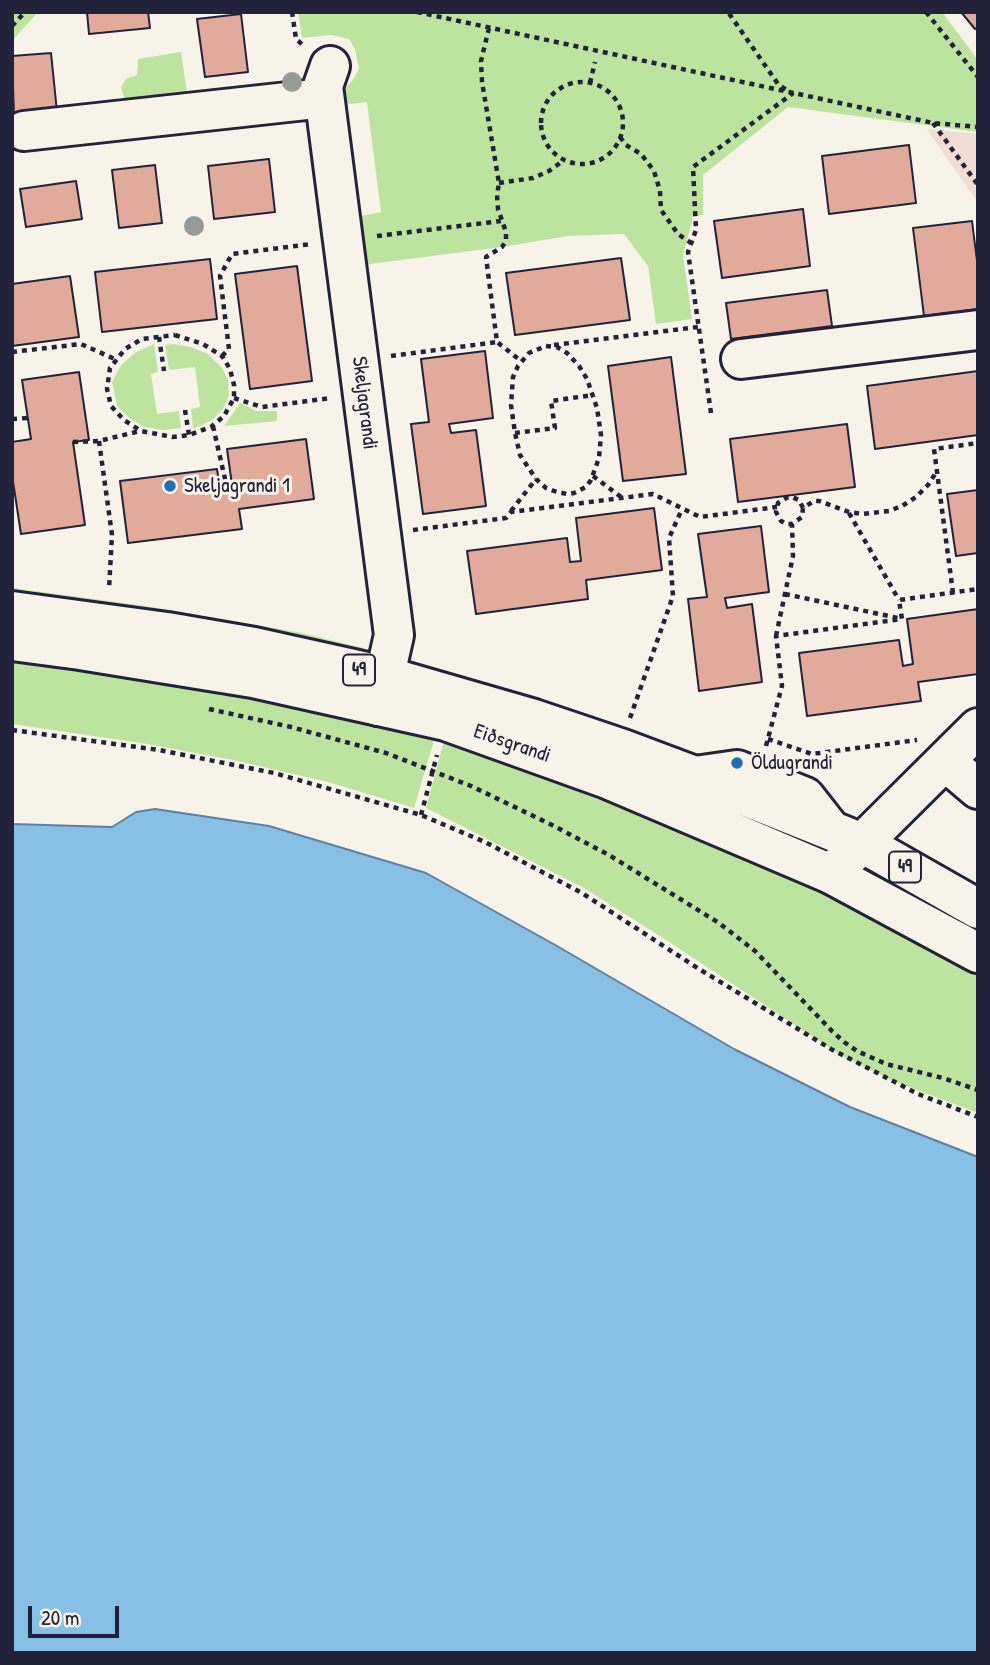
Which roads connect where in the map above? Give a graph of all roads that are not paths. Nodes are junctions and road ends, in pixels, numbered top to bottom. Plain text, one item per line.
1 (24, 131) dead end
2 (978, 330) edge
3 (741, 359) dead end
4 (12, 611) edge
5 (12, 641) edge
6 (381, 691) junction
7 (978, 728) edge
8 (932, 750) junction
9 (978, 789) edge
10 (846, 836) junction
11 (831, 873) junction
12 (978, 909) edge
13 (978, 953) edge

1 - 6 main road, Skeljagrandi
2 - 3 main road
4 - 6 main road, Eiðsgrandi / 49
5 - 6 main road, Eiðsgrandi / 49
6 - 10 main road, Eiðsgrandi / 49
6 - 11 main road, Eiðsgrandi / 49
7 - 8 main road
8 - 9 main road
8 - 10 main road
10 - 11 main road
10 - 12 main road, Eiðsgrandi / 49
11 - 13 main road, Eiðsgrandi / 49

